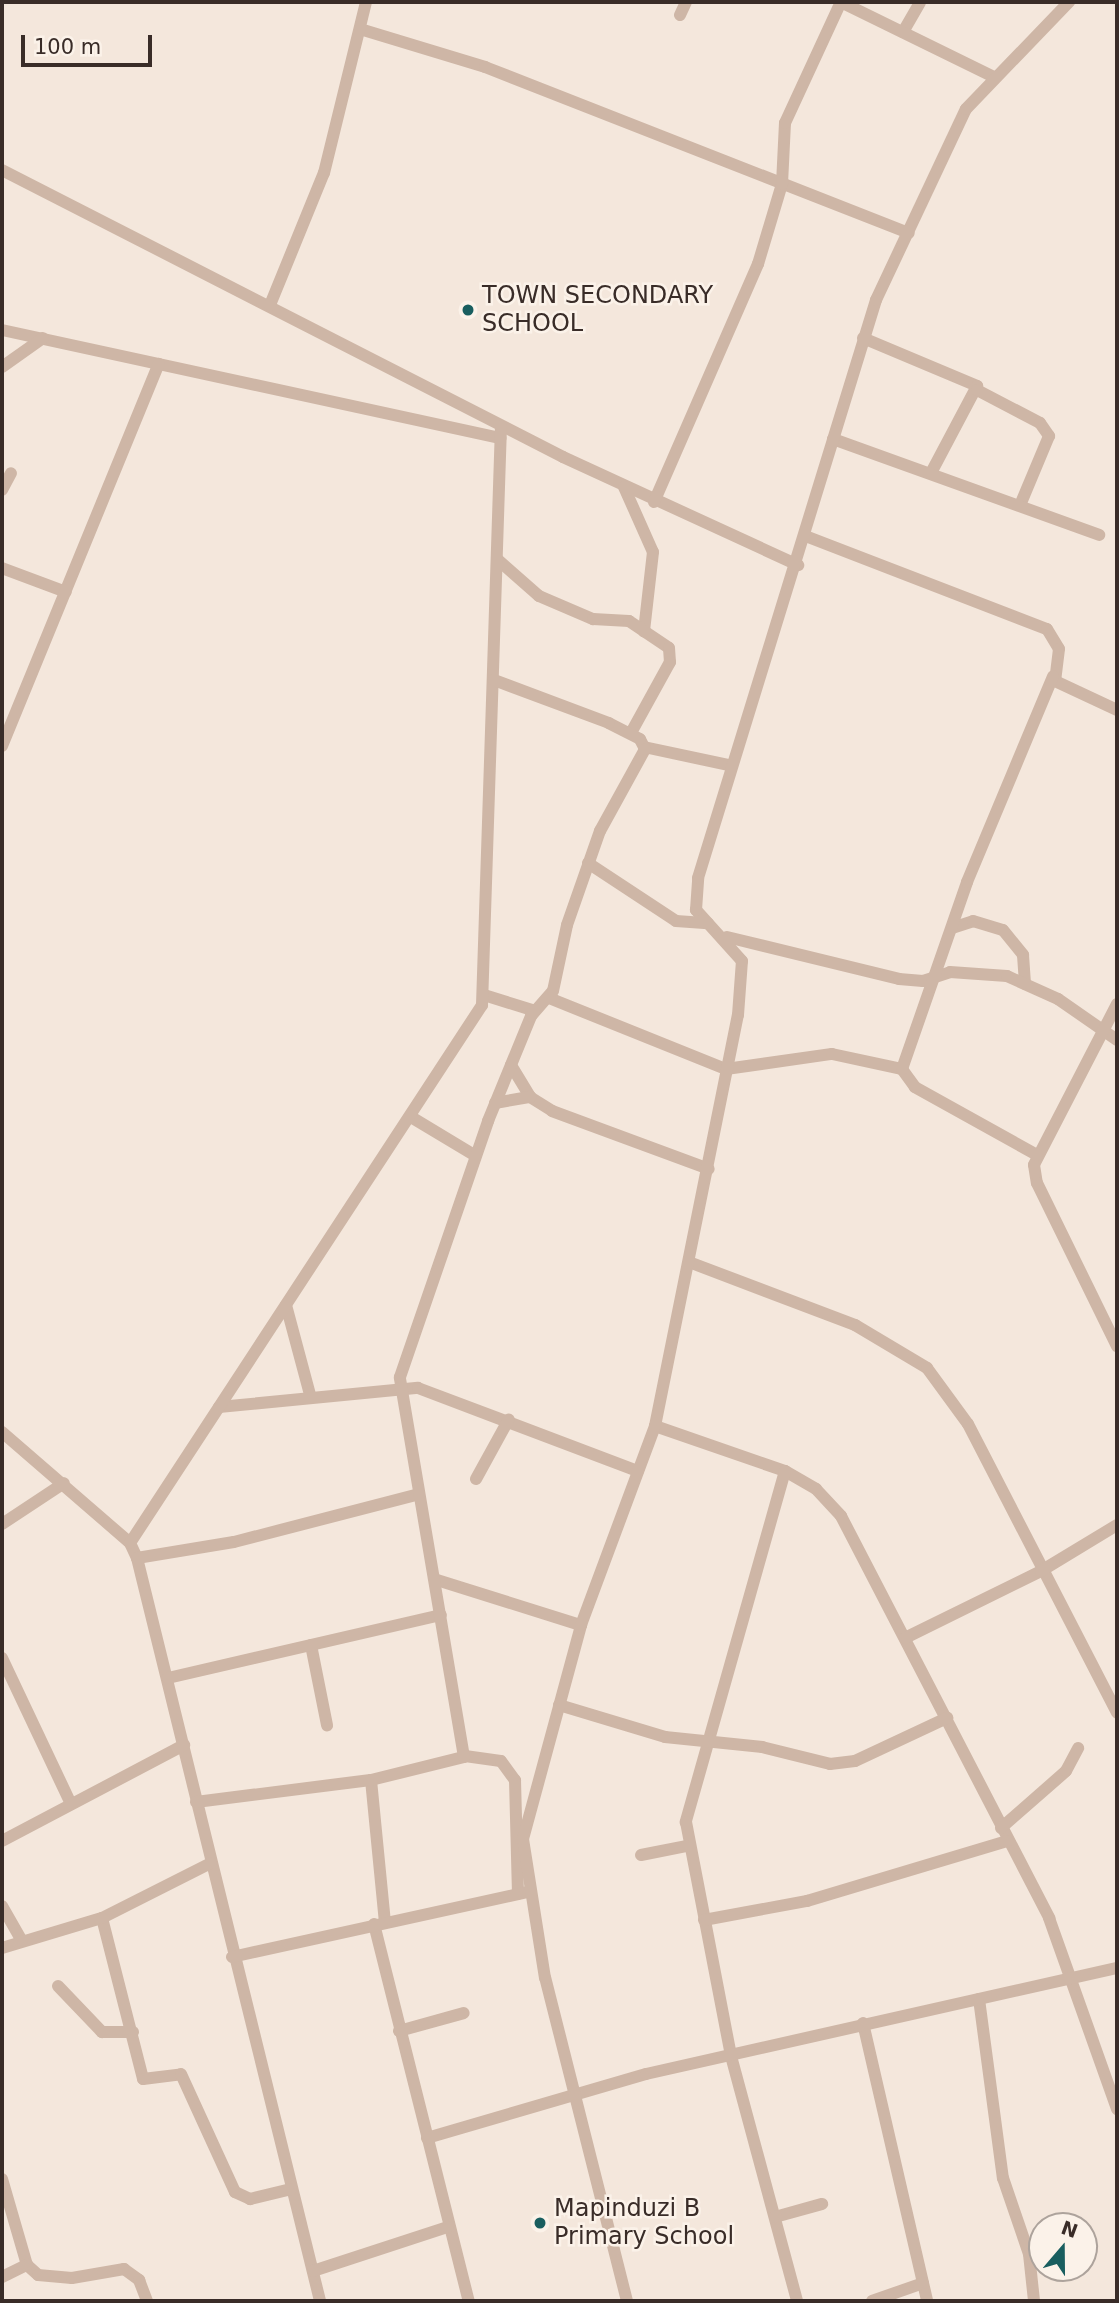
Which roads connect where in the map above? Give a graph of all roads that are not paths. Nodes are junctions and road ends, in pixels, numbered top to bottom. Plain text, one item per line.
1 (366, 2) edge
2 (686, 2) edge
3 (920, 2) edge
4 (1069, 2) edge
5 (680, 15) dead end
6 (360, 29) junction
7 (903, 32) junction
8 (994, 77) junction
9 (2, 170) edge
10 (782, 184) junction
11 (909, 233) junction
12 (270, 305) junction
13 (2, 330) edge
14 (43, 338) junction
15 (863, 338) junction
16 (159, 364) junction
17 (2, 367) edge
18 (977, 390) junction
19 (501, 432) junction
20 (834, 439) junction
21 (932, 471) junction
22 (11, 473) dead end
23 (624, 487) junction
24 (2, 490) edge
25 (654, 502) junction
26 (1021, 503) junction
27 (1099, 535) dead end
28 (808, 537) junction
29 (497, 559) junction
30 (798, 565) junction
31 (2, 568) edge
32 (66, 592) junction
33 (644, 631) junction
34 (1053, 676) junction
35 (494, 680) junction
36 (1117, 710) edge
37 (631, 733) junction
38 (2, 746) edge
39 (644, 747) junction
40 (729, 765) junction
41 (589, 863) junction
42 (708, 923) junction
43 (952, 928) junction
44 (726, 937) junction
45 (938, 975) junction
46 (1024, 984) junction
47 (484, 995) junction
48 (549, 998) junction
49 (1117, 1004) edge
50 (535, 1011) junction
51 (1105, 1034) junction
52 (1117, 1040) edge
53 (511, 1065) junction
54 (726, 1069) junction
55 (902, 1069) junction
56 (530, 1097) junction
57 (495, 1103) junction
58 (411, 1118) junction
59 (474, 1155) junction
60 (1037, 1155) junction
61 (709, 1169) junction
62 (688, 1262) junction
63 (286, 1305) junction
64 (1117, 1346) edge
65 (398, 1386) junction
66 (311, 1398) junction
67 (219, 1408) junction
68 (509, 1419) junction
69 (655, 1426) junction
70 (2, 1432) edge
71 (638, 1471) junction
72 (785, 1471) junction
73 (476, 1479) dead end
74 (65, 1483) junction
75 (416, 1495) junction
76 (2, 1524) edge
77 (1117, 1525) edge
78 (130, 1543) junction
79 (138, 1558) junction
80 (1041, 1572) junction
81 (437, 1580) junction
82 (441, 1615) junction
83 (581, 1625) junction
84 (905, 1638) junction
85 (311, 1644) junction
86 (2, 1658) edge
87 (168, 1678) junction
88 (559, 1705) junction
89 (1117, 1713) edge
90 (947, 1718) junction
91 (327, 1725) dead end
92 (709, 1741) junction
93 (184, 1745) junction
94 (1078, 1748) dead end
95 (465, 1756) junction
96 (371, 1780) junction
97 (70, 1802) junction
98 (196, 1802) junction
99 (1001, 1828) junction
100 (2, 1841) edge
101 (1007, 1841) junction
102 (687, 1846) junction
103 (641, 1854) dead end
104 (211, 1863) junction
105 (522, 1893) junction
106 (2, 1906) edge
107 (102, 1918) junction
108 (704, 1920) junction
109 (380, 1923) junction
110 (22, 1941) junction
111 (2, 1948) edge
112 (232, 1957) junction
113 (1117, 1968) edge
114 (1074, 1980) junction
115 (58, 1986) dead end
116 (979, 1999) junction
117 (464, 2013) dead end
118 (863, 2022) junction
119 (399, 2031) junction
120 (133, 2032) junction
121 (731, 2056) junction
122 (574, 2093) junction
123 (1117, 2109) edge
124 (427, 2138) junction
125 (2, 2179) edge
126 (291, 2189) junction
127 (822, 2204) dead end
128 (775, 2217) junction
129 (448, 2227) junction
130 (27, 2265) junction
131 (313, 2271) junction
132 (2, 2277) edge
133 (923, 2283) junction
134 (147, 2301) edge
135 (320, 2301) edge
136 (469, 2301) edge
137 (627, 2301) edge
138 (797, 2301) edge
139 (872, 2301) edge
140 (927, 2301) edge
141 (1034, 2301) edge

1 - 6 street
2 - 5 street
3 - 7 street
4 - 8 street
6 - 10 street
6 - 12 street
7 - 8 street
7 - 10 street
8 - 11 street
9 - 12 street
10 - 11 street
10 - 25 street
11 - 15 street
12 - 19 street
13 - 14 street
14 - 16 street
14 - 17 street
15 - 18 street
15 - 20 street
16 - 19 street
16 - 32 street
18 - 21 street
18 - 26 street
19 - 23 street
19 - 29 street
20 - 21 street
20 - 28 street
21 - 26 street
22 - 24 street
23 - 25 street
23 - 33 street
25 - 30 street
26 - 27 street
28 - 30 street
28 - 34 street
29 - 33 street
29 - 35 street
30 - 40 street
31 - 32 street
32 - 38 street
33 - 37 street
34 - 36 street
34 - 43 street
35 - 37 street
35 - 47 street
37 - 39 street
39 - 40 street
39 - 41 street
40 - 42 street
41 - 42 street
41 - 48 street
42 - 44 street
43 - 45 street
43 - 46 street
44 - 45 street
44 - 54 street
45 - 46 street
45 - 55 street
46 - 51 street
47 - 50 street
47 - 58 street
48 - 50 street
48 - 54 street
49 - 51 street
50 - 53 street
51 - 52 street
51 - 60 street
53 - 56 street
53 - 57 street
54 - 55 street
54 - 61 street
55 - 60 street
56 - 57 street
56 - 61 street
57 - 59 street
58 - 59 street
58 - 63 street
59 - 65 street
60 - 64 street
61 - 62 street
62 - 69 street
62 - 80 street
63 - 66 street
63 - 67 street
65 - 66 street
65 - 68 street
65 - 75 street
66 - 67 street
67 - 78 street
68 - 71 street
68 - 73 street
69 - 71 street
69 - 72 street
70 - 74 street
71 - 83 street
72 - 84 street
72 - 92 street
74 - 76 street
74 - 78 street
75 - 79 street
75 - 81 street
77 - 80 street
78 - 79 street
79 - 87 street
80 - 84 street
80 - 89 street
81 - 82 street
81 - 83 street
82 - 85 street
82 - 95 street
83 - 88 street
84 - 90 street
85 - 87 street
85 - 91 street
86 - 97 street
87 - 93 street
88 - 92 street
88 - 105 street
90 - 92 street
90 - 99 street
92 - 102 street
93 - 97 street
93 - 98 street
94 - 99 street
95 - 96 street
95 - 105 street
96 - 98 street
96 - 109 street
97 - 100 street
98 - 104 street
99 - 101 street
101 - 108 street
101 - 114 street
102 - 103 street
102 - 108 street
104 - 107 street
104 - 112 street
105 - 109 street
105 - 122 street
106 - 110 street
107 - 110 street
107 - 120 street
108 - 121 street
109 - 112 street
109 - 119 street
110 - 111 street
112 - 126 street
113 - 114 street
114 - 116 street
114 - 123 street
115 - 120 street
116 - 118 street
116 - 141 street
117 - 119 street
118 - 121 street
118 - 133 street
119 - 124 street
120 - 126 street
121 - 122 street
121 - 128 street
122 - 124 street
122 - 137 street
124 - 129 street
125 - 130 street
126 - 131 street
127 - 128 street
128 - 138 street
129 - 131 street
129 - 136 street
130 - 132 street
130 - 134 street
131 - 135 street
133 - 139 street
133 - 140 street

